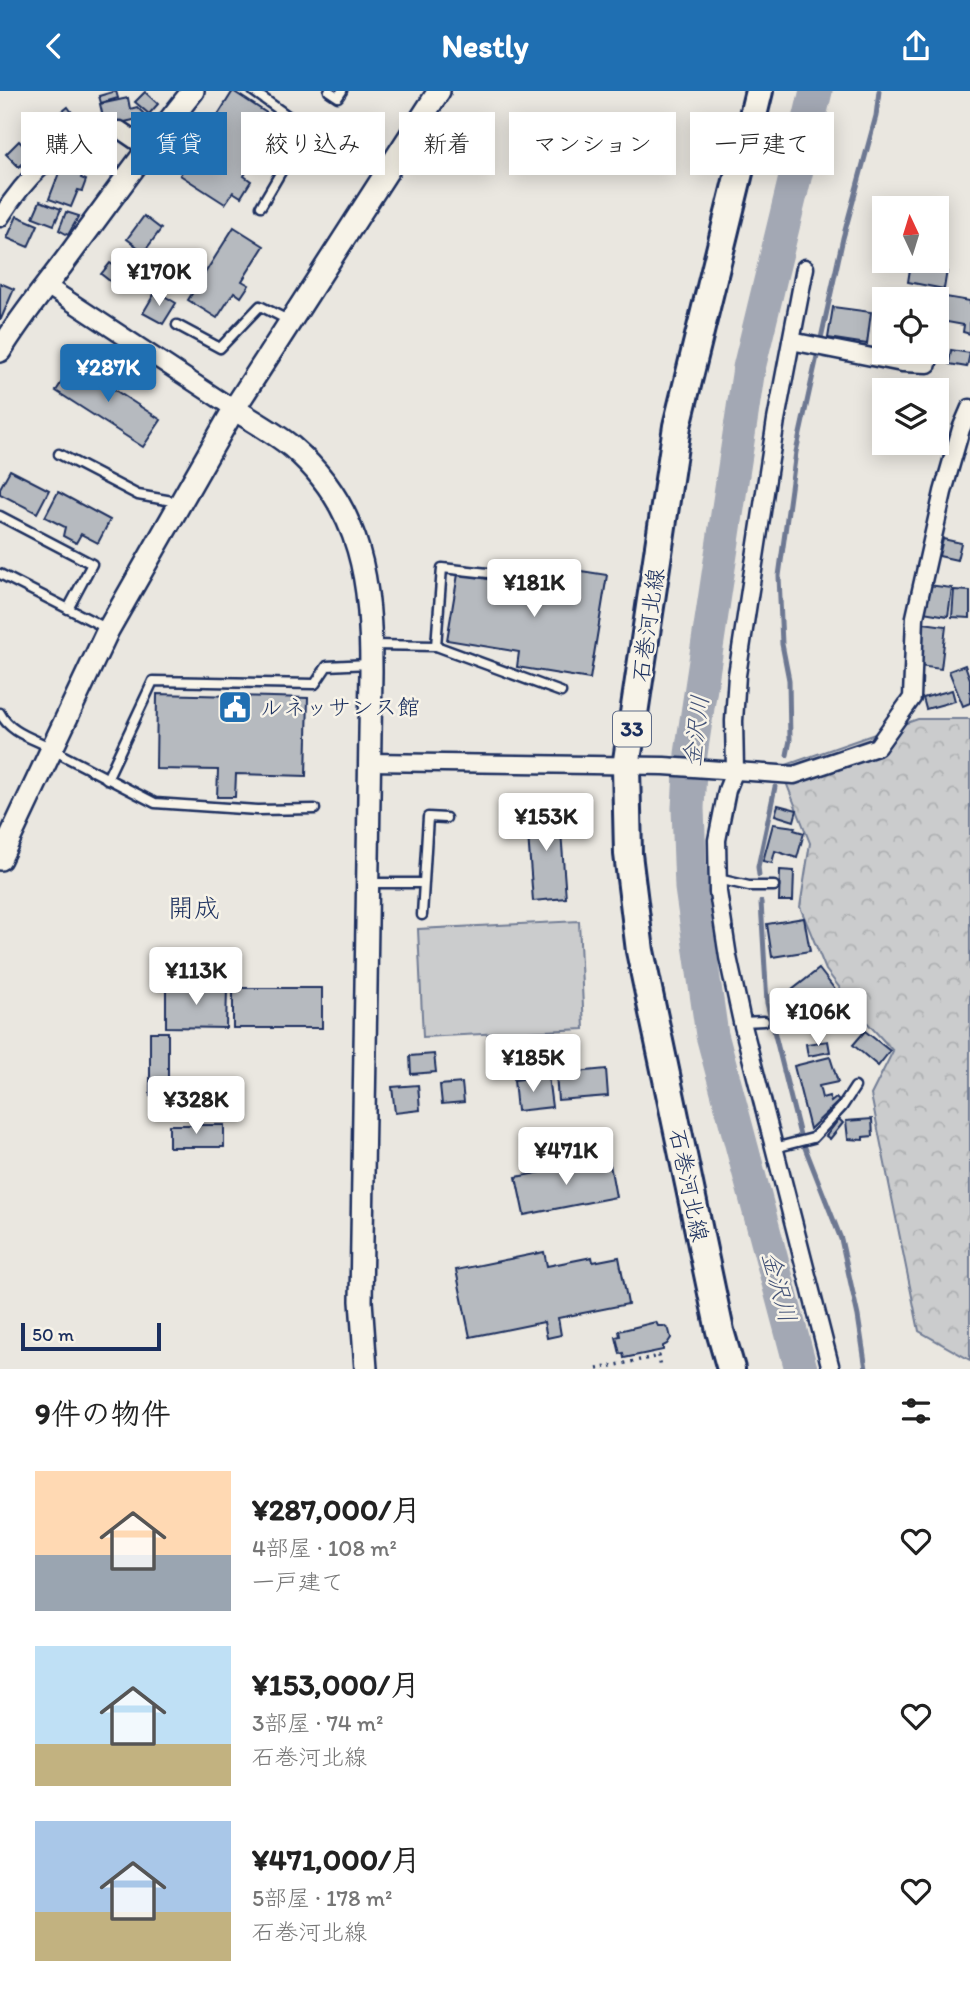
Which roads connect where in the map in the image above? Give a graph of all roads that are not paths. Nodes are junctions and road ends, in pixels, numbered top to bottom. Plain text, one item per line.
1 (193, 91) edge
2 (253, 91) edge
3 (329, 91) edge
4 (342, 91) edge
5 (439, 91) edge
6 (760, 91) edge
7 (177, 112) edge
8 (131, 137) edge
9 (131, 172) edge
10 (261, 206) dead end
11 (0, 218) edge
12 (805, 268) dead end
13 (47, 286) junction
14 (290, 322) junction
15 (177, 325) dead end
16 (795, 342) junction
17 (0, 351) edge
18 (872, 358) edge
19 (970, 408) edge
20 (234, 409) junction
21 (58, 454) dead end
22 (181, 503) junction
23 (0, 516) edge
24 (0, 573) edge
25 (524, 577) dead end
26 (68, 609) junction
27 (108, 630) junction
28 (436, 646) junction
29 (371, 655) junction
30 (561, 692) dead end
31 (0, 713) edge
32 (53, 747) junction
33 (369, 762) junction
34 (626, 767) junction
35 (728, 771) junction
36 (107, 779) junction
37 (315, 809) dead end
38 (446, 818) dead end
39 (0, 859) edge
40 (718, 879) junction
41 (367, 883) junction
42 (423, 883) junction
43 (774, 887) dead end
44 (422, 915) dead end
45 (764, 1021) dead end
46 (742, 1022) junction
47 (855, 1087) dead end
48 (782, 1146) junction
49 (366, 1369) edge
50 (732, 1369) edge
51 (831, 1369) edge

1 - 7 street
2 - 10 lane
3 - 4 lane
5 - 14 street
6 - 34 main road, 石巻河北線 / 33
8 - 11 street
9 - 13 street
12 - 16 street
13 - 17 street
13 - 20 street
14 - 15 lane
14 - 20 street
16 - 18 street
16 - 35 street
19 - 35 street
20 - 22 street
20 - 29 street
21 - 22 lane
22 - 27 street
23 - 26 lane
24 - 26 lane
25 - 28 lane
26 - 27 lane
27 - 32 street
28 - 29 lane
28 - 30 lane
29 - 33 street
29 - 36 lane
31 - 32 lane
32 - 36 lane
32 - 39 street
33 - 34 street
33 - 41 street
34 - 35 street
34 - 50 main road, 石巻河北線 / 33
35 - 40 street
36 - 37 lane
38 - 42 lane
40 - 43 lane
40 - 46 street
41 - 42 lane
41 - 49 street
42 - 44 lane
45 - 46 lane
46 - 48 street
47 - 48 lane
48 - 51 street

